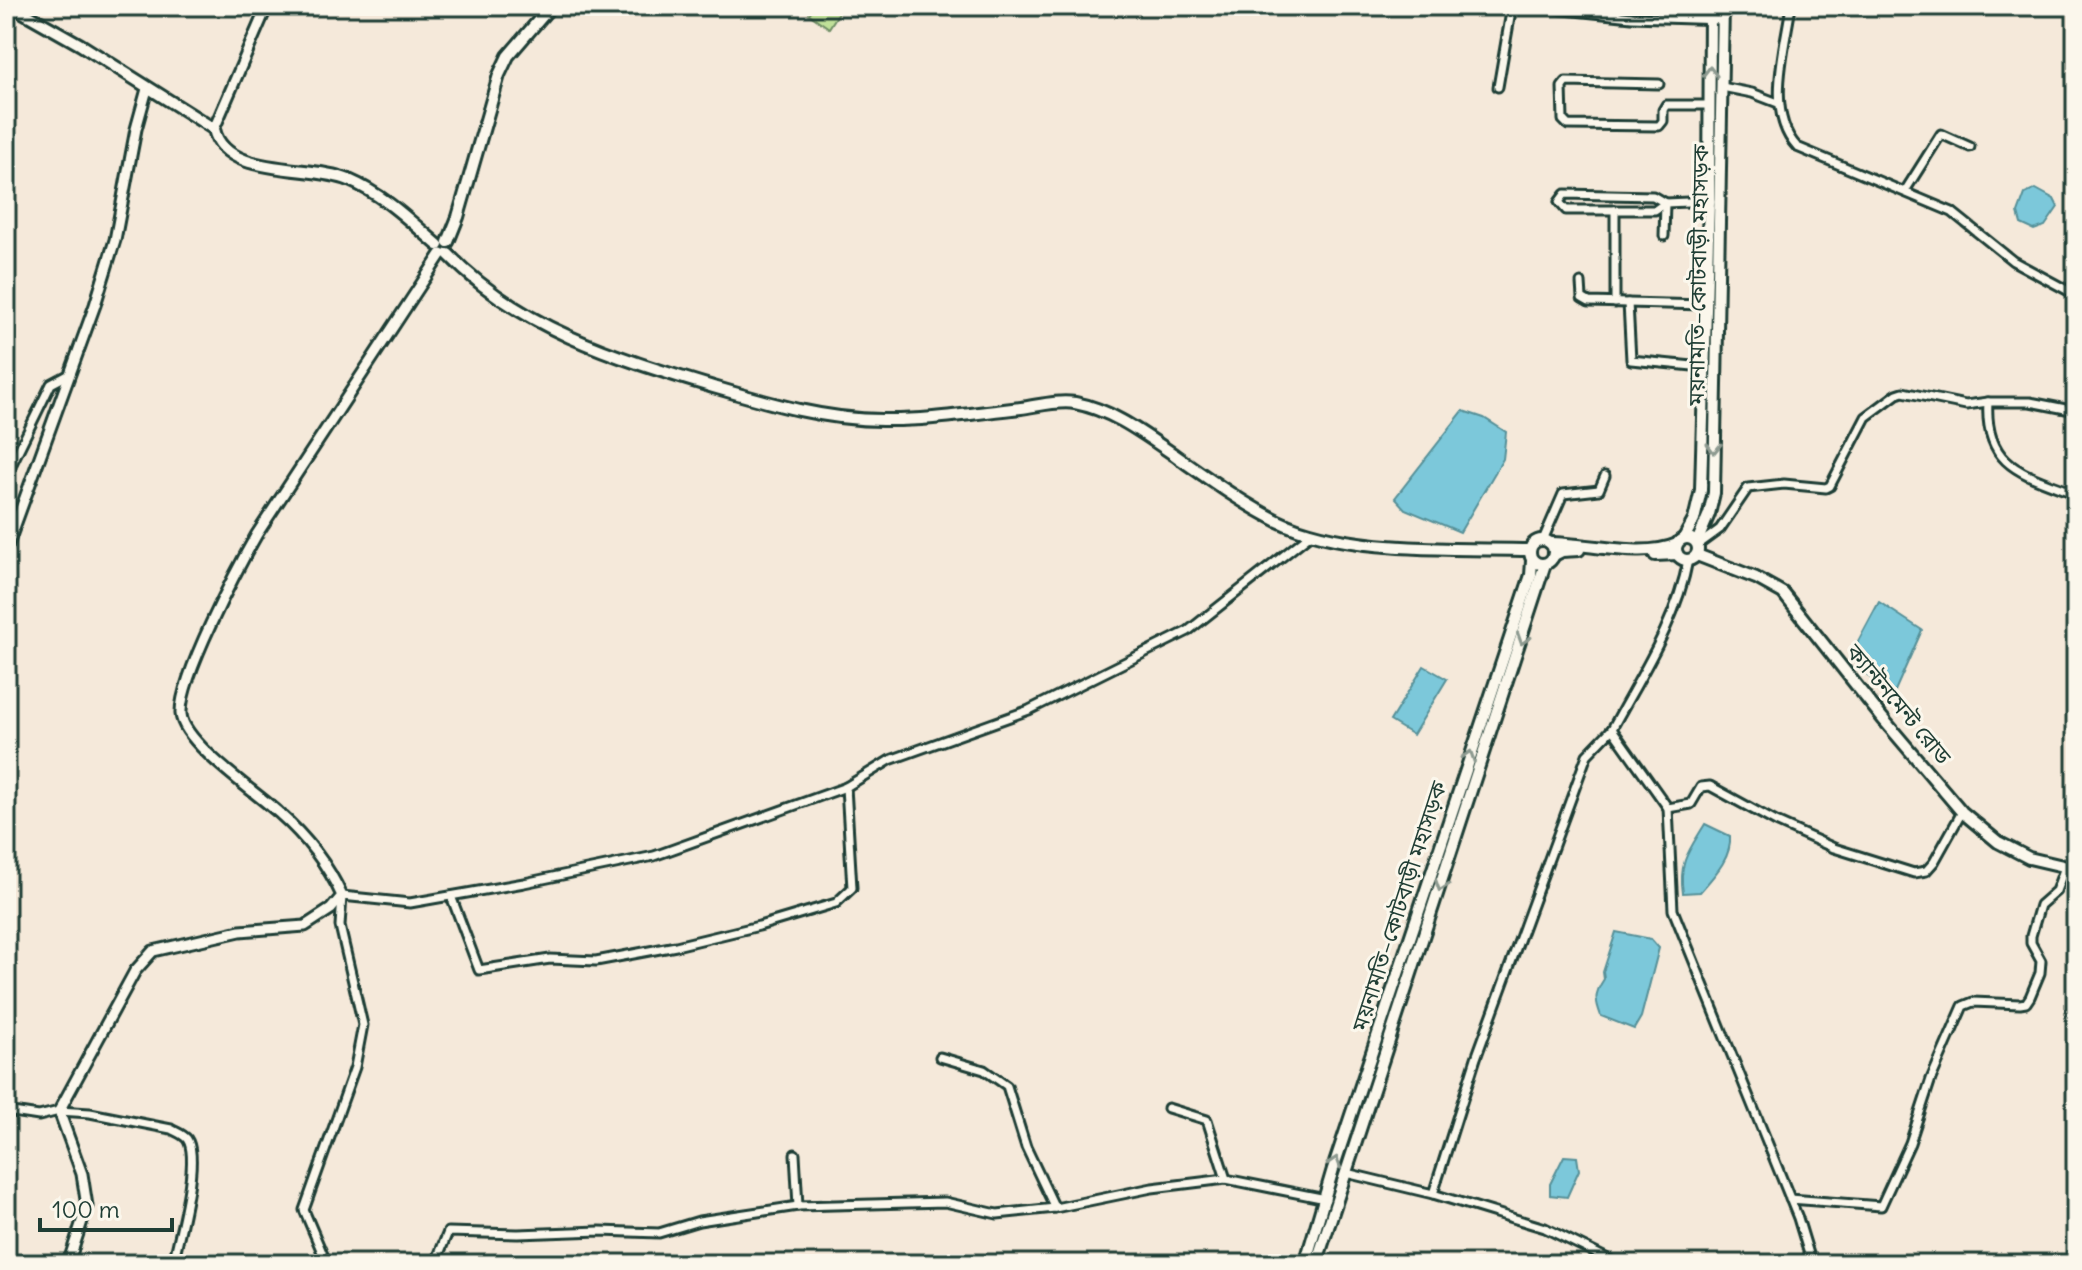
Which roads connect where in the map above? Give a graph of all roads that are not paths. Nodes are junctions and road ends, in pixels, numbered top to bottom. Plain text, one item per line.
1 (12, 6) edge
2 (267, 6) edge
3 (551, 6) edge
4 (1512, 6) edge
5 (1526, 6) edge
6 (1710, 6) edge
7 (1723, 6) edge
8 (1791, 6) edge
9 (1710, 20) junction
10 (1723, 20) junction
11 (1659, 84) dead end
12 (1498, 87) dead end
13 (1722, 87) junction
14 (147, 89) junction
15 (1778, 103) junction
16 (1710, 105) junction
17 (214, 129) junction
18 (1970, 147) dead end
19 (1905, 191) junction
20 (1714, 202) junction
21 (1665, 203) junction
22 (1615, 210) junction
23 (1664, 236) dead end
24 (444, 249) junction
25 (1581, 283) dead end
26 (2076, 295) edge
27 (1615, 303) junction
28 (1628, 303) junction
29 (1705, 305) junction
30 (1703, 367) junction
31 (68, 375) junction
32 (1988, 402) junction
33 (2076, 411) edge
34 (6, 476) edge
35 (1605, 476) dead end
36 (2076, 494) edge
37 (1311, 534) junction
38 (1547, 541) junction
39 (1679, 545) junction
40 (6, 550) edge
41 (1695, 551) junction
42 (1531, 555) junction
43 (1554, 555) junction
44 (1545, 564) junction
45 (1612, 729) junction
46 (846, 787) junction
47 (1668, 808) junction
48 (1962, 812) junction
49 (2071, 868) edge
50 (342, 896) junction
51 (451, 896) junction
52 (1411, 954) junction
53 (940, 1057) dead end
54 (1168, 1108) dead end
55 (6, 1111) edge
56 (59, 1111) junction
57 (795, 1154) dead end
58 (1346, 1173) junction
59 (1226, 1179) junction
60 (1433, 1194) junction
61 (1324, 1198) junction
62 (1790, 1199) junction
63 (1336, 1202) junction
64 (798, 1206) junction
65 (1055, 1208) junction
66 (68, 1264) edge
67 (173, 1264) edge
68 (327, 1264) edge
69 (435, 1264) edge
70 (1305, 1264) edge
71 (1316, 1264) edge
72 (1618, 1264) edge
73 (1812, 1264) edge

1 - 14 main road
2 - 17 street
3 - 24 main road
4 - 12 street
5 - 9 street
6 - 9 main road, ময়নামতি–কোটবাড়ী মহাসড়ক
7 - 10 main road, ময়নামতি–কোটবাড়ী মহাসড়ক
8 - 15 street
9 - 10 street
16 -> 9 main road, ময়নামতি–কোটবাড়ী মহাসড়ক
10 - 13 main road, ময়নামতি–কোটবাড়ী মহাসড়ক
11 - 16 street
13 - 15 street
13 - 20 main road, ময়নামতি–কোটবাড়ী মহাসড়ক
14 - 17 main road
14 - 31 street
15 - 19 street
16 - 20 main road, ময়নামতি–কোটবাড়ী মহাসড়ক
17 - 24 main road
18 - 19 street
19 - 26 street
20 - 21 street
20 - 29 main road, ময়নামতি–কোটবাড়ী মহাসড়ক
20 -> 41 main road, ময়নামতি–কোটবাড়ী মহাসড়ক
21 - 22 street
21 - 22 street
21 - 23 street
22 - 27 street
24 - 37 main road
24 - 50 street
25 - 27 street
27 - 28 street
28 - 29 street
28 - 30 street
29 - 30 main road, ময়নামতি–কোটবাড়ী মহাসড়ক
30 - 39 main road, ময়নামতি–কোটবাড়ী মহাসড়ক
31 - 34 street
31 - 40 street
32 - 33 street
32 - 36 street
32 - 41 street
35 - 38 street
37 - 42 main road
37 - 46 street
38 - 39 main road
38 - 42 main road
38 - 43 main road
39 - 41 main road
39 - 41 main road
39 - 43 main road
41 - 45 street
41 - 48 main road, ক্যান্টনমেন্ট রোড
42 - 44 main road
52 -> 42 main road, ময়নামতি–কোটবাড়ী মহাসড়ক
43 - 44 main road, ময়নামতি–কোটবাড়ী মহাসড়ক
44 -> 52 main road, ময়নামতি–কোটবাড়ী মহাসড়ক
45 - 47 street
45 - 60 street
46 - 51 street
46 - 51 street
47 - 48 street
47 - 62 street
48 - 49 main road, ক্যান্টনমেন্ট রোড
49 - 62 street
50 - 51 street
50 - 56 street
50 - 68 street
52 - 58 main road, ময়নামতি–কোটবাড়ী মহাসড়ক
61 -> 52 main road, ময়নামতি–কোটবাড়ী মহাসড়ক
53 - 65 street
54 - 59 street
55 - 56 street
56 - 66 street
56 - 67 street
57 - 64 street
58 - 60 street
58 - 63 main road, ময়নামতি–কোটবাড়ী মহাসড়ক
59 - 61 street
59 - 65 street
60 - 72 street
61 - 63 street
61 - 70 main road, ময়নামতি–কোটবাড়ী মহাসড়ক
62 - 73 street
63 - 71 main road, ময়নামতি–কোটবাড়ী মহাসড়ক
64 - 65 street
64 - 69 street

